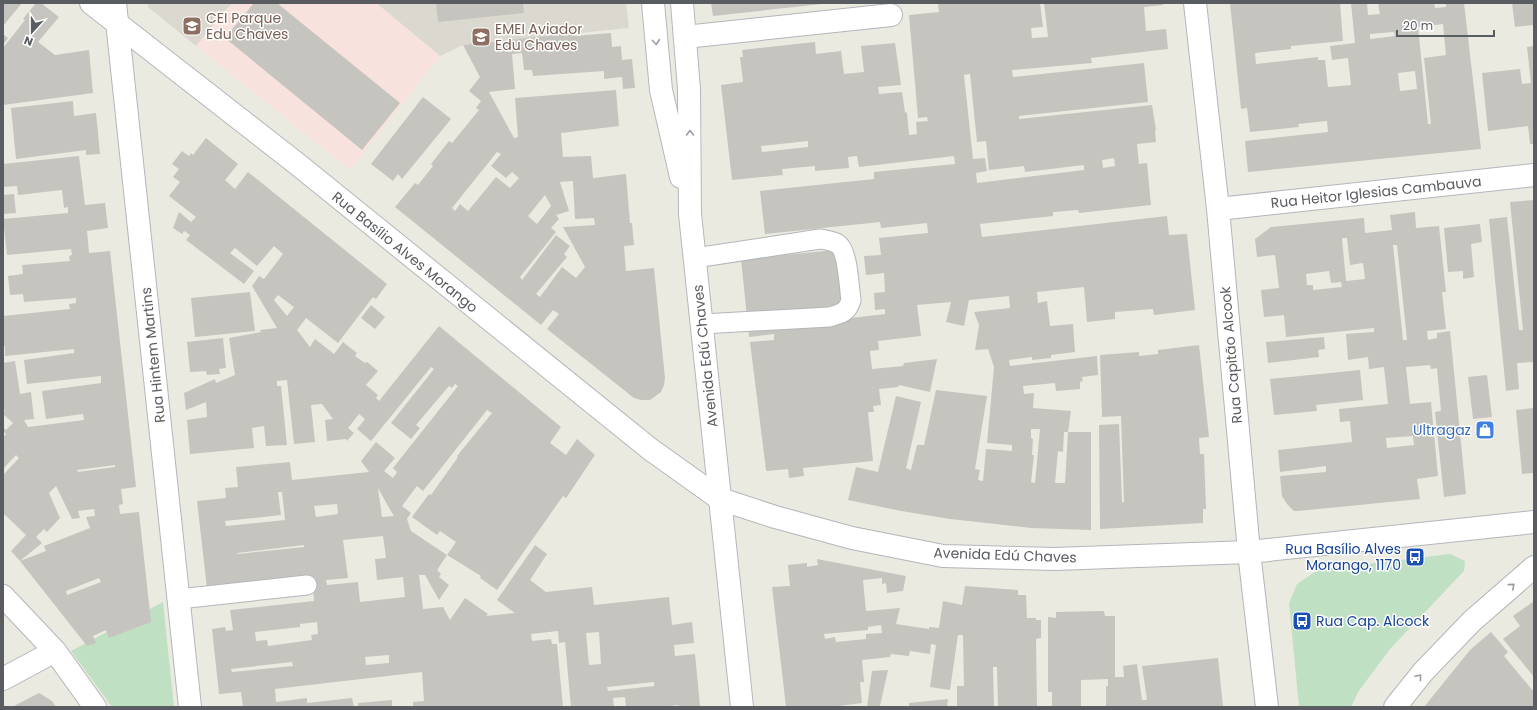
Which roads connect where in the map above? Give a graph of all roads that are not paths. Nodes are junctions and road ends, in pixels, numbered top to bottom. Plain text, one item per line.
1 (91, 3) edge
2 (653, 3) edge
3 (682, 3) edge
4 (1195, 3) edge
5 (116, 13) edge
6 (891, 15) dead end
7 (685, 37) junction
8 (1534, 175) edge
9 (1218, 209) junction
10 (690, 214) junction
11 (695, 258) junction
12 (702, 324) junction
13 (720, 498) junction
14 (1534, 522) edge
15 (1249, 552) junction
16 (1534, 567) edge
17 (307, 585) dead end
18 (3, 596) edge
19 (179, 599) junction
20 (55, 651) junction
21 (3, 679) edge
22 (95, 707) edge
23 (190, 707) edge
24 (742, 707) edge
25 (1267, 707) edge
26 (1395, 707) edge

1 - 5 street, Rua Basílio Alves Morango
2 -> 10 street, Avenida Edú Chaves
3 - 7 street, Avenida Edú Chaves
4 - 9 street, Rua Capitão Alcook
5 - 13 street, Rua Basílio Alves Morango
5 - 19 street, Rua Hintem Martins
6 - 7 street
10 -> 7 street, Avenida Edú Chaves
8 - 9 street, Rua Heitor Iglesias Cambauva
9 - 15 street, Rua Capitão Alcook
10 - 11 street, Avenida Edú Chaves
11 - 12 street, Avenida Edú Chaves
11 - 12 lane
12 - 13 street, Avenida Edú Chaves
13 - 15 street, Avenida Edú Chaves
13 - 24 street, Avenida Edú Chaves
14 - 15 street
15 - 25 street, Rua Capitão Alcook
26 -> 16 street
17 - 19 lane
18 - 20 street
19 - 23 street, Rua Hintem Martins
20 - 21 street
20 - 22 street

